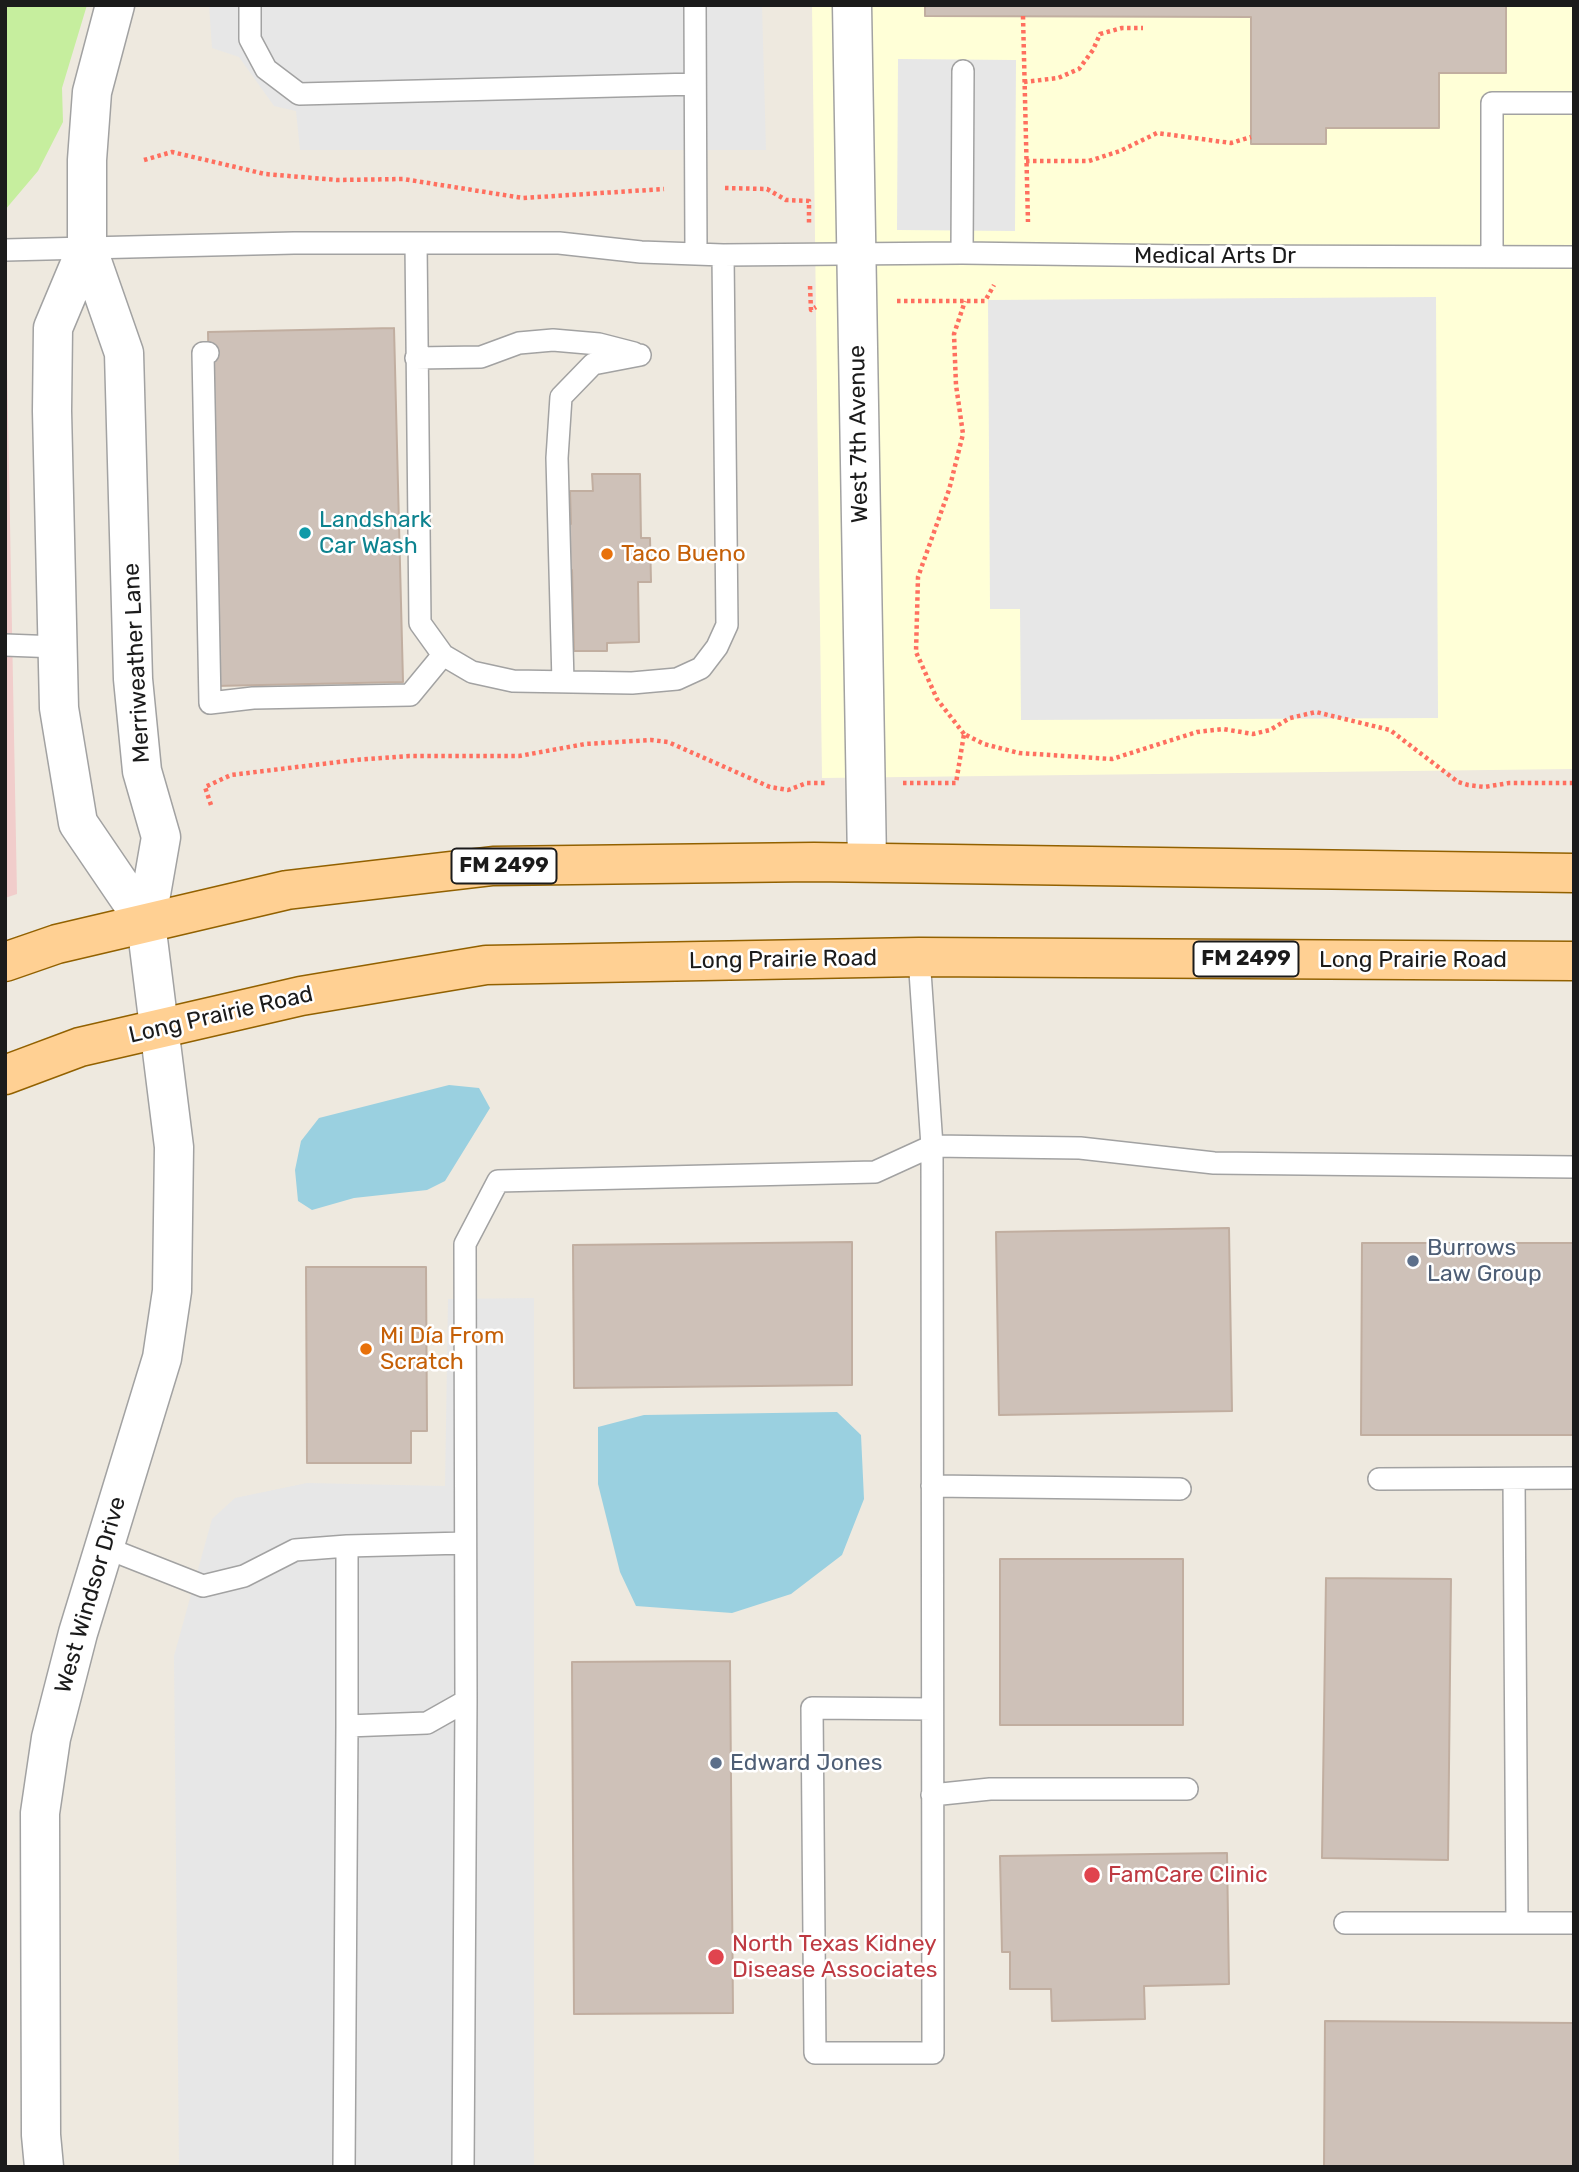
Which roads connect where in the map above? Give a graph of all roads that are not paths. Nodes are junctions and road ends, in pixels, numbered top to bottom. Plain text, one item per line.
1 (116, 5) edge
2 (250, 5) edge
3 (695, 5) edge
4 (852, 5) edge
5 (963, 71) dead end
6 (695, 83) junction
7 (1574, 103) edge
8 (416, 243) junction
9 (87, 247) junction
10 (5, 250) edge
11 (962, 253) junction
12 (696, 254) junction
13 (723, 255) junction
14 (856, 255) junction
15 (1492, 257) junction
16 (1574, 257) edge
17 (208, 352) dead end
18 (416, 358) junction
19 (5, 645) edge
20 (58, 647) junction
21 (443, 655) junction
22 (563, 682) junction
23 (867, 862) junction
24 (1574, 873) edge
25 (146, 923) junction
26 (919, 957) junction
27 (1574, 961) edge
28 (5, 962) edge
29 (161, 1028) junction
30 (5, 1074) edge
31 (932, 1146) junction
32 (1574, 1167) edge
33 (1574, 1478) edge
34 (1379, 1479) dead end
35 (1514, 1479) junction
36 (933, 1486) junction
37 (1180, 1489) dead end
38 (465, 1543) junction
39 (347, 1546) junction
40 (104, 1547) junction
41 (466, 1701) junction
42 (933, 1709) junction
43 (347, 1726) junction
44 (1187, 1789) dead end
45 (933, 1794) junction
46 (1517, 1922) junction
47 (1345, 1923) dead end
48 (1574, 1923) edge
49 (44, 2167) edge
50 (345, 2167) edge
51 (463, 2167) edge

1 - 9 street, Merriweather Lane
2 - 6 lane
3 - 6 lane
4 - 14 street, West 7th Avenue
5 - 11 lane
6 - 12 lane
7 - 15 lane
8 - 9 lane, Medical Arts Dr
8 - 12 lane, Medical Arts Dr
8 - 18 lane
9 - 10 lane, Medical Arts Dr
9 - 20 street, Merriweather Lane
9 - 25 street, Merriweather Lane
11 - 14 lane, Medical Arts Dr
11 - 15 lane, Medical Arts Dr
12 - 13 lane, Medical Arts Dr
13 - 14 lane, Medical Arts Dr
13 - 22 lane
14 - 23 street, West 7th Avenue
15 - 16 lane, Medical Arts Dr
17 - 21 lane
18 - 21 lane
18 - 22 lane
19 - 20 lane
20 - 25 street, Merriweather Lane
21 - 22 lane
23 - 24 main road, FM 2499
23 - 25 main road, FM 2499
25 - 28 main road, FM 2499
25 - 29 street, West Windsor Drive
26 - 27 main road, Long Prairie Road / FM 2499
26 - 29 main road, Long Prairie Road / FM 2499
26 - 31 lane
29 - 30 main road, Long Prairie Road / FM 2499
29 - 40 street, West Windsor Drive
31 - 32 lane
31 - 36 lane
31 - 38 lane
33 - 35 lane
34 - 35 lane
35 - 46 lane
36 - 37 lane
36 - 42 lane
38 - 39 lane
38 - 41 lane
39 - 40 lane
39 - 43 lane
40 - 49 street, West Windsor Drive
41 - 43 lane
41 - 51 lane
42 - 45 lane
42 - 45 lane
43 - 50 lane
44 - 45 lane
46 - 47 lane
46 - 48 lane

